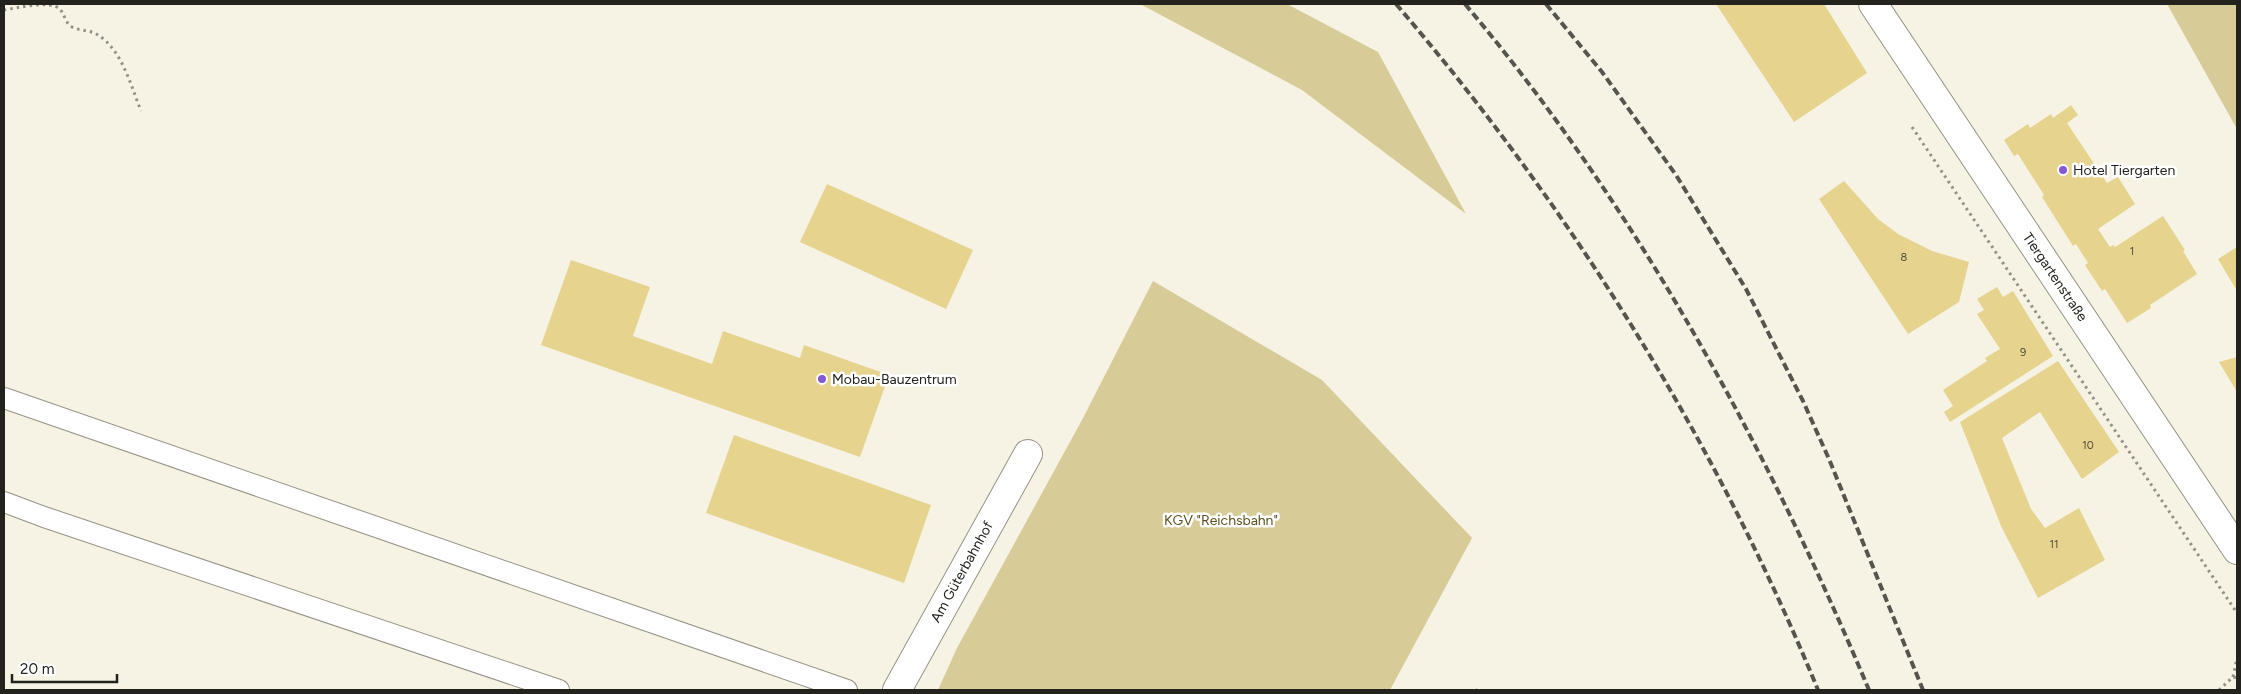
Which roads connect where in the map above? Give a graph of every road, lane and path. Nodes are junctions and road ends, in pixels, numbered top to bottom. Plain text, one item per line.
1 (1873, 4) edge
2 (4, 10) edge
3 (141, 111) dead end
4 (1912, 127) dead end
5 (4, 398) edge
6 (1028, 454) dead end
7 (4, 502) edge
8 (2237, 550) edge
9 (2237, 613) edge
10 (2237, 658) edge
11 (2235, 677) edge
12 (558, 690) edge
13 (847, 690) edge
14 (897, 690) edge
15 (2219, 690) edge

1 - 8 street, Tiergartenstraße
2 - 3 path
4 - 9 path
5 - 13 lane
6 - 14 street, Am Güterbahnhof
7 - 12 lane
10 - 11 path
11 - 15 path

